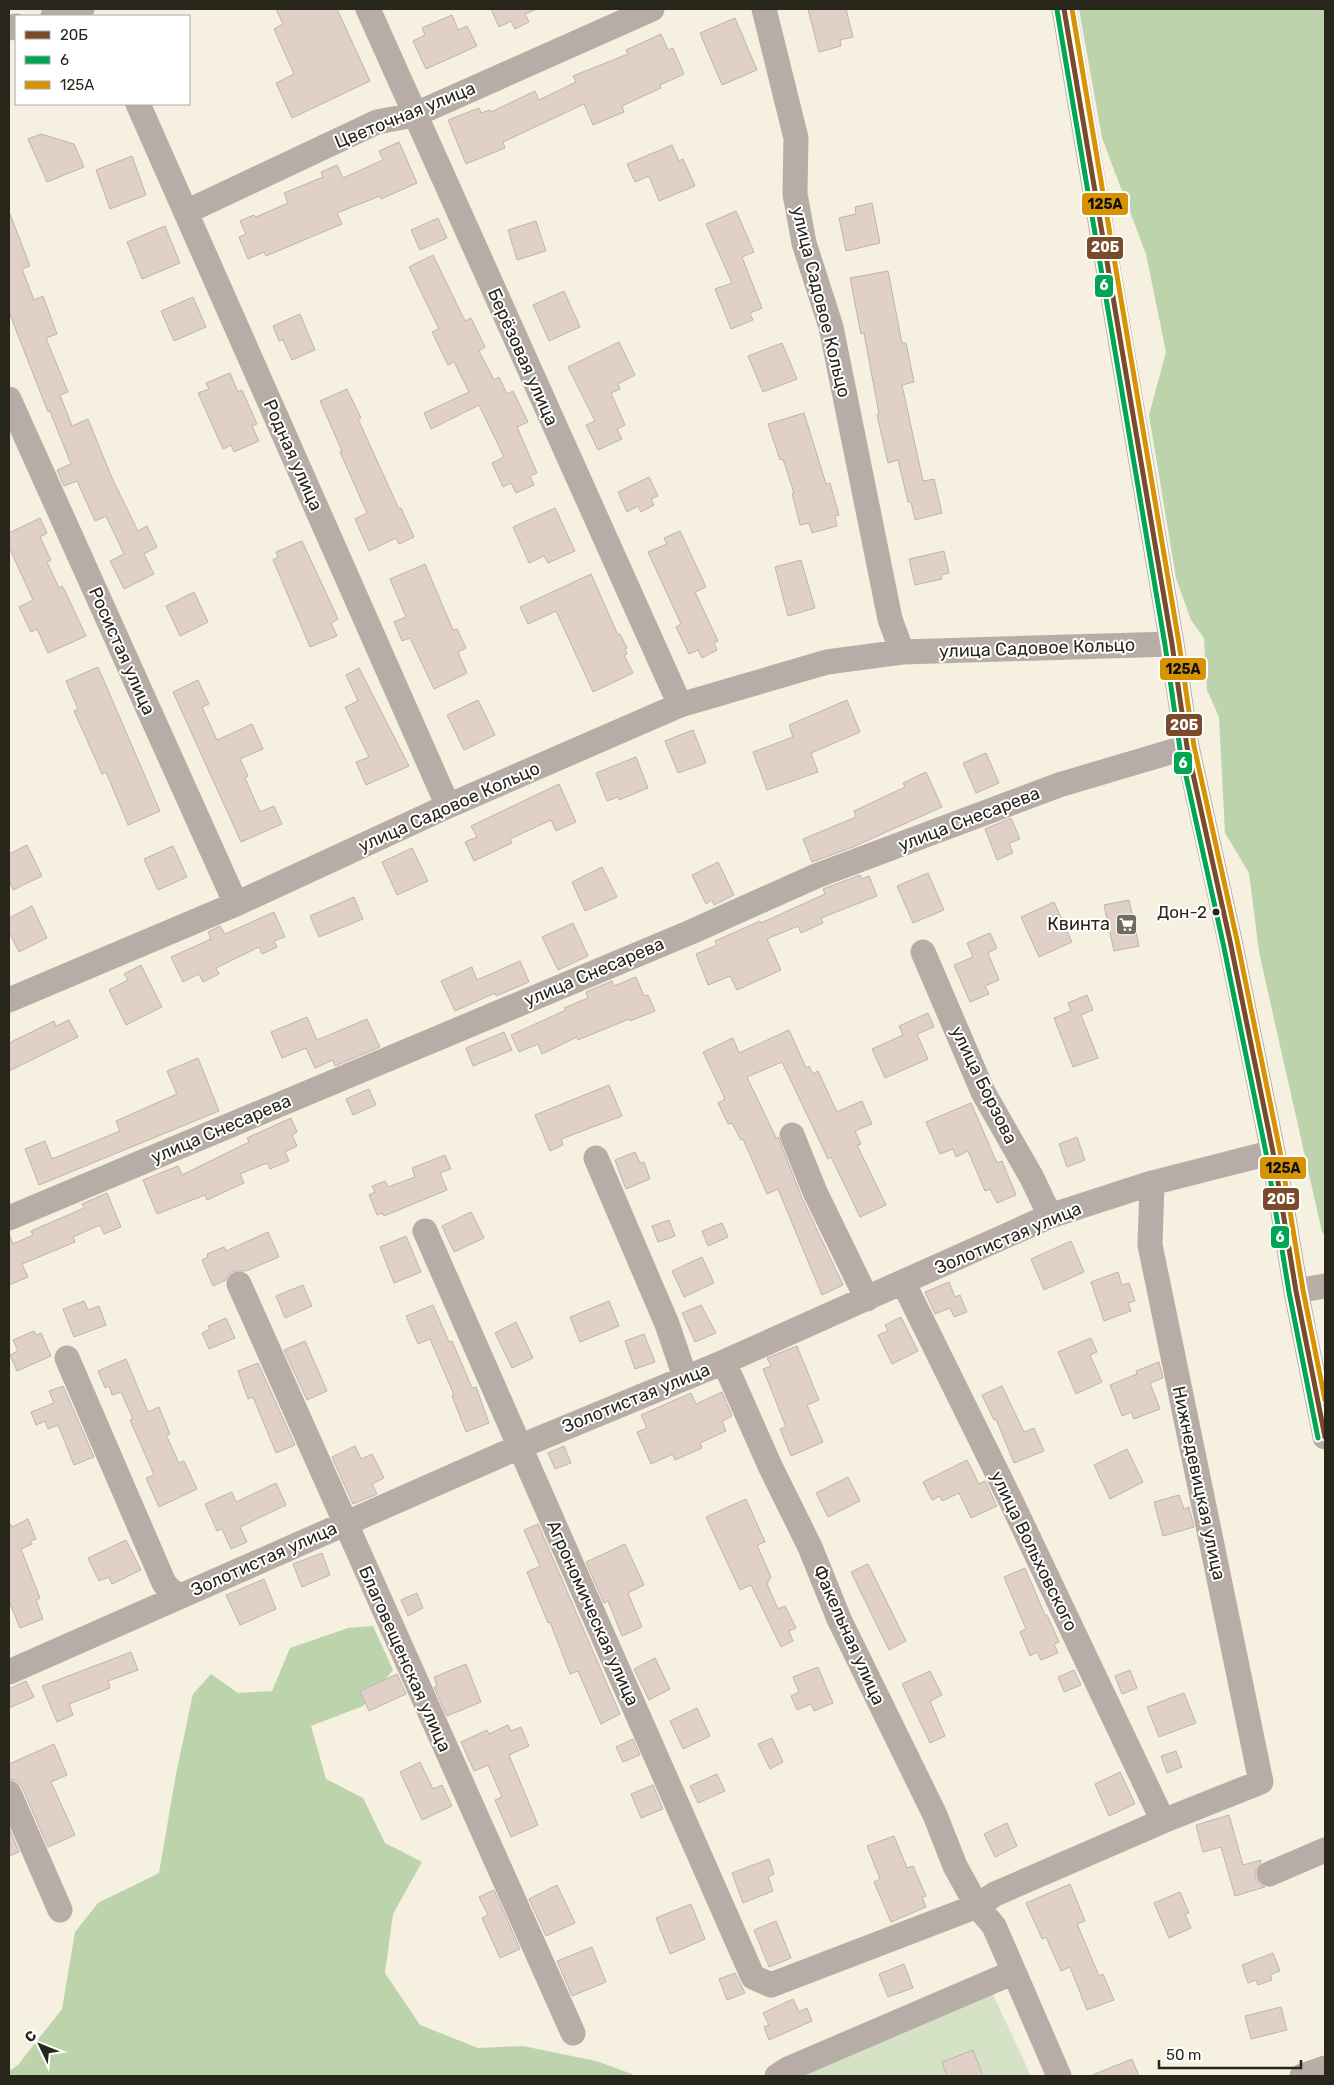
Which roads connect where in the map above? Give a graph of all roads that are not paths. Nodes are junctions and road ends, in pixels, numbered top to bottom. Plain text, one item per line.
1 (84, 9) edge
2 (368, 9) edge
3 (652, 9) edge
4 (764, 9) edge
5 (1064, 9) edge
6 (57, 15) edge
7 (138, 105) edge
8 (414, 115) junction
9 (186, 212) junction
10 (9, 399) edge
11 (1172, 644) junction
12 (902, 652) junction
13 (680, 705) junction
14 (1187, 747) junction
15 (448, 806) junction
16 (236, 904) junction
17 (923, 952) dead end
18 (9, 1000) edge
19 (792, 1135) dead end
20 (1273, 1152) junction
21 (596, 1158) dead end
22 (1152, 1183) junction
23 (1050, 1216) junction
24 (9, 1218) edge
25 (425, 1232) dead end
26 (903, 1282) junction
27 (239, 1284) dead end
28 (1325, 1286) edge
29 (1296, 1291) junction
30 (867, 1299) junction
31 (67, 1358) dead end
32 (724, 1362) junction
33 (685, 1377) junction
34 (1325, 1437) edge
35 (519, 1447) junction
36 (345, 1524) junction
37 (181, 1595) junction
38 (9, 1672) edge
39 (9, 1793) edge
40 (1163, 1821) junction
41 (1325, 1850) edge
42 (1268, 1874) dead end
43 (977, 1906) junction
44 (60, 1910) dead end
45 (1014, 1972) junction
46 (573, 2033) dead end
47 (1325, 2068) edge
48 (777, 2076) edge
49 (1060, 2076) edge
50 (1302, 2076) edge

1 - 6 street
2 - 8 street, Берёзовая улица
3 - 8 street, Цветочная улица
4 - 12 street, улица Садовое Кольцо
5 - 11 street
7 - 9 street, Родная улица
8 - 9 street, Цветочная улица
8 - 13 street, Берёзовая улица
9 - 15 street, Родная улица
10 - 16 street, Росистая улица
11 - 12 street, улица Садовое Кольцо
11 - 14 street
12 - 13 street, улица Садовое Кольцо
13 - 15 street, улица Садовое Кольцо
14 - 20 street
14 - 24 street, улица Снесарева
15 - 16 street, улица Садовое Кольцо
16 - 18 street, улица Садовое Кольцо
17 - 23 street, улица Борзова
19 - 30 street
20 - 22 street, Золотистая улица
20 - 29 street
21 - 33 street
22 - 23 street, Золотистая улица
22 - 40 street, Нижнедевицкая улица
23 - 26 street, Золотистая улица
25 - 35 street, Агрономическая улица
26 - 30 street, Золотистая улица
26 - 40 street, улица Вольховского
27 - 36 street, Благовещенская улица
28 - 29 street
29 - 34 street
30 - 32 street, Золотистая улица
31 - 37 street
32 - 33 street, Золотистая улица
32 - 43 street, Факельная улица
33 - 35 street, Золотистая улица
35 - 36 street, Золотистая улица
35 - 43 street, Агрономическая улица
36 - 37 street, Золотистая улица
36 - 46 street, Благовещенская улица
37 - 38 street, Золотистая улица
39 - 44 street
40 - 43 street
41 - 42 street
43 - 45 street, Факельная улица
45 - 48 street
45 - 49 street, Факельная улица
47 - 50 street

